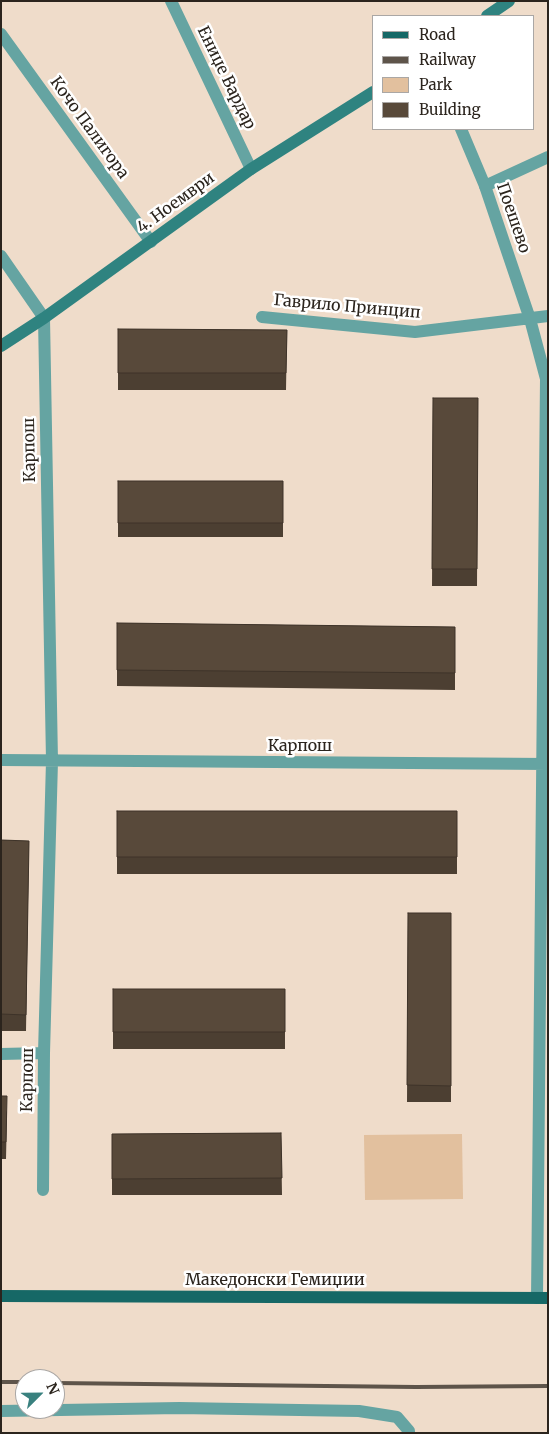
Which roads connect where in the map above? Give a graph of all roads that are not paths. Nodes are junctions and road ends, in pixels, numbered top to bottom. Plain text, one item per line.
1 (171, 1) edge
2 (509, 1) edge
3 (488, 15) edge
4 (1, 34) edge
5 (372, 93) edge
6 (461, 130) edge
7 (548, 158) edge
8 (251, 169) junction
9 (485, 186) junction
10 (151, 242) junction
11 (1, 256) edge
12 (548, 316) edge
13 (262, 317) dead end
14 (44, 318) junction
15 (530, 319) junction
16 (1, 346) edge
17 (1, 760) edge
18 (52, 762) junction
19 (545, 764) edge
20 (44, 1053) junction
21 (1, 1054) edge
22 (43, 1190) dead end
23 (1, 1296) edge
24 (542, 1298) edge
25 (1, 1411) edge
26 (409, 1433) edge

1 - 8 street, Ениџе Вардар
2 - 3 street
4 - 10 street, Кочо Палигора
5 - 8 street, 4. Ноември
6 - 9 street, Поешево
7 - 9 street
8 - 10 street, 4. Ноември
9 - 15 street, Поешево
10 - 14 street, 4. Ноември
11 - 14 street
12 - 15 street, Гаврило Принцип
13 - 15 street, Гаврило Принцип
14 - 16 street, 4. Ноември
14 - 18 street, Карпош
15 - 19 street, Поешево
17 - 18 street, Карпош
18 - 19 street, Карпош
18 - 20 street, Карпош
19 - 24 street, Поешево
20 - 21 street
20 - 22 street, Карпош
23 - 24 main road, Македонски Гемиџии
25 - 26 street

